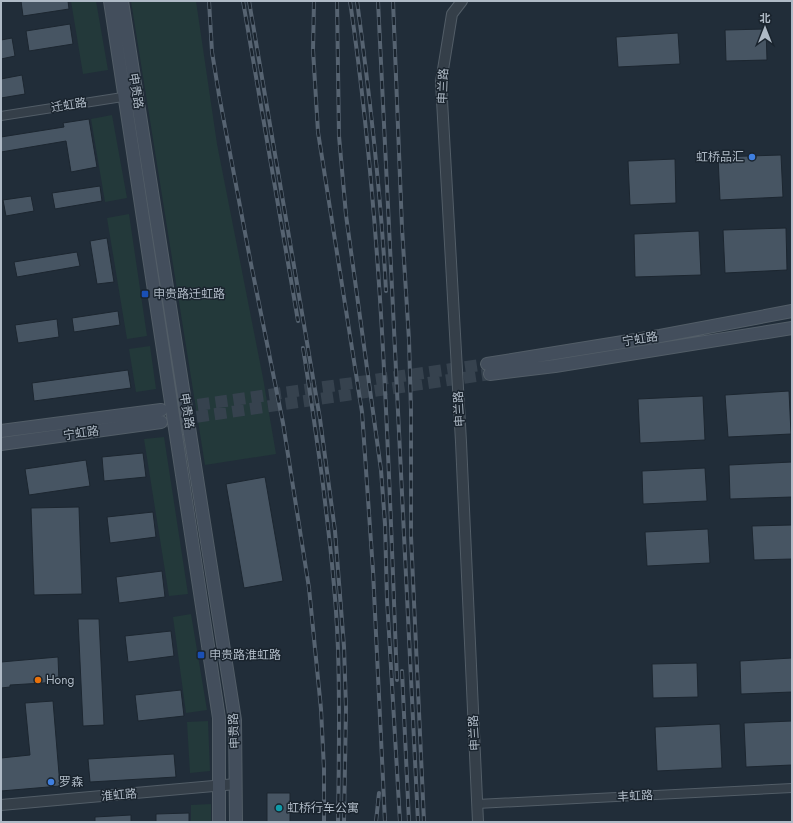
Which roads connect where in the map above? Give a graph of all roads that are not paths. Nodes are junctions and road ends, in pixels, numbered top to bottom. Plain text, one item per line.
1 (110, 1) edge
2 (122, 1) edge
3 (462, 1) edge
4 (131, 95) junction
5 (1, 116) edge
6 (792, 311) edge
7 (792, 328) edge
8 (1, 431) edge
9 (1, 444) edge
10 (236, 784) junction
11 (218, 786) junction
12 (792, 788) edge
13 (477, 804) junction
14 (1, 805) edge
15 (219, 822) edge
16 (236, 822) edge
17 (478, 822) edge

1 - 4 main road, 申贵路
2 - 4 main road, 申贵路
3 - 13 street, 申兰路
4 - 5 street, 迁虹路
4 - 10 main road, 申贵路
4 - 11 main road, 申贵路
6 - 7 main road, 宁虹路
8 - 9 main road, 宁虹路
10 - 11 street, 淮虹路
10 - 16 main road, 申贵路
11 - 14 street, 淮虹路
11 - 15 main road, 申贵路
12 - 13 street, 丰虹路
13 - 17 street, 申兰路

